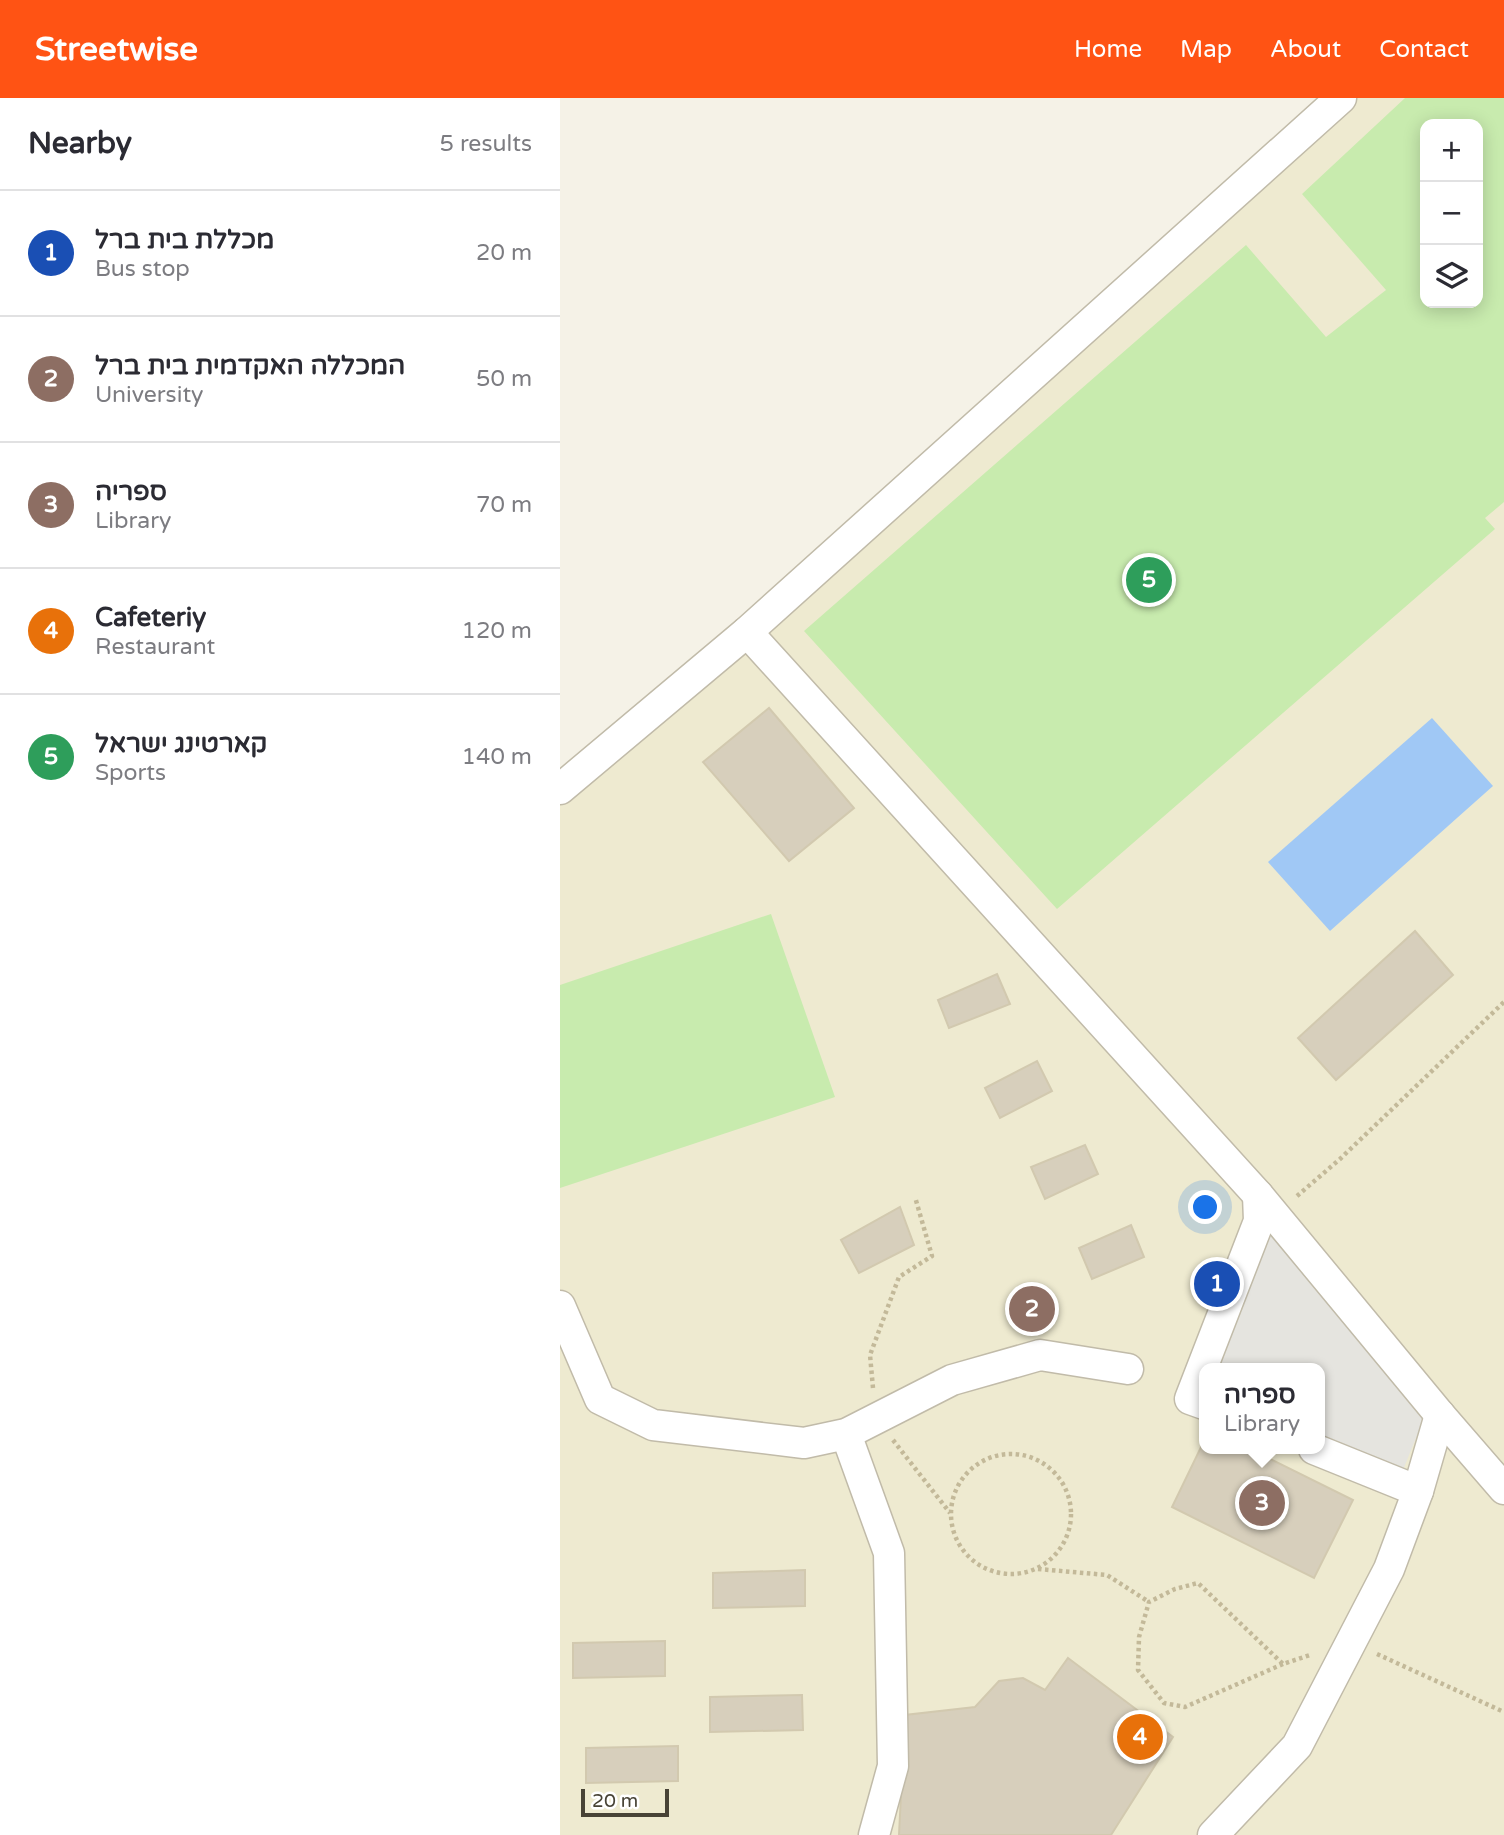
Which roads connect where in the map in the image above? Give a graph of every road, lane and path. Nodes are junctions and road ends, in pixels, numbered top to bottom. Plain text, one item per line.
1 (1341, 98) edge
2 (747, 632) junction
3 (560, 789) edge
4 (1504, 1002) edge
5 (915, 1197) dead end
6 (1267, 1205) junction
7 (560, 1306) edge
8 (1204, 1363) edge
9 (1128, 1369) dead end
10 (1199, 1376) edge
11 (1199, 1402) edge
12 (1440, 1415) junction
13 (875, 1418) junction
14 (846, 1434) junction
15 (1325, 1453) edge
16 (1504, 1489) edge
17 (1418, 1491) junction
18 (950, 1514) junction
19 (1038, 1569) junction
20 (1149, 1602) junction
21 (1351, 1642) junction
22 (1283, 1664) junction
23 (1504, 1712) edge
24 (874, 1835) edge
25 (1213, 1835) edge

1 - 2 street
2 - 3 street
2 - 6 street
4 - 6 path
5 - 13 path
6 - 8 street
6 - 12 street
7 - 14 street
9 - 13 street
10 - 11 street
12 - 16 street
12 - 17 street
13 - 14 street
13 - 18 path
14 - 24 street
15 - 17 street
17 - 21 street
18 - 19 path
18 - 19 path
19 - 20 path
20 - 22 path
20 - 22 path
21 - 22 path
21 - 23 path
21 - 25 street

